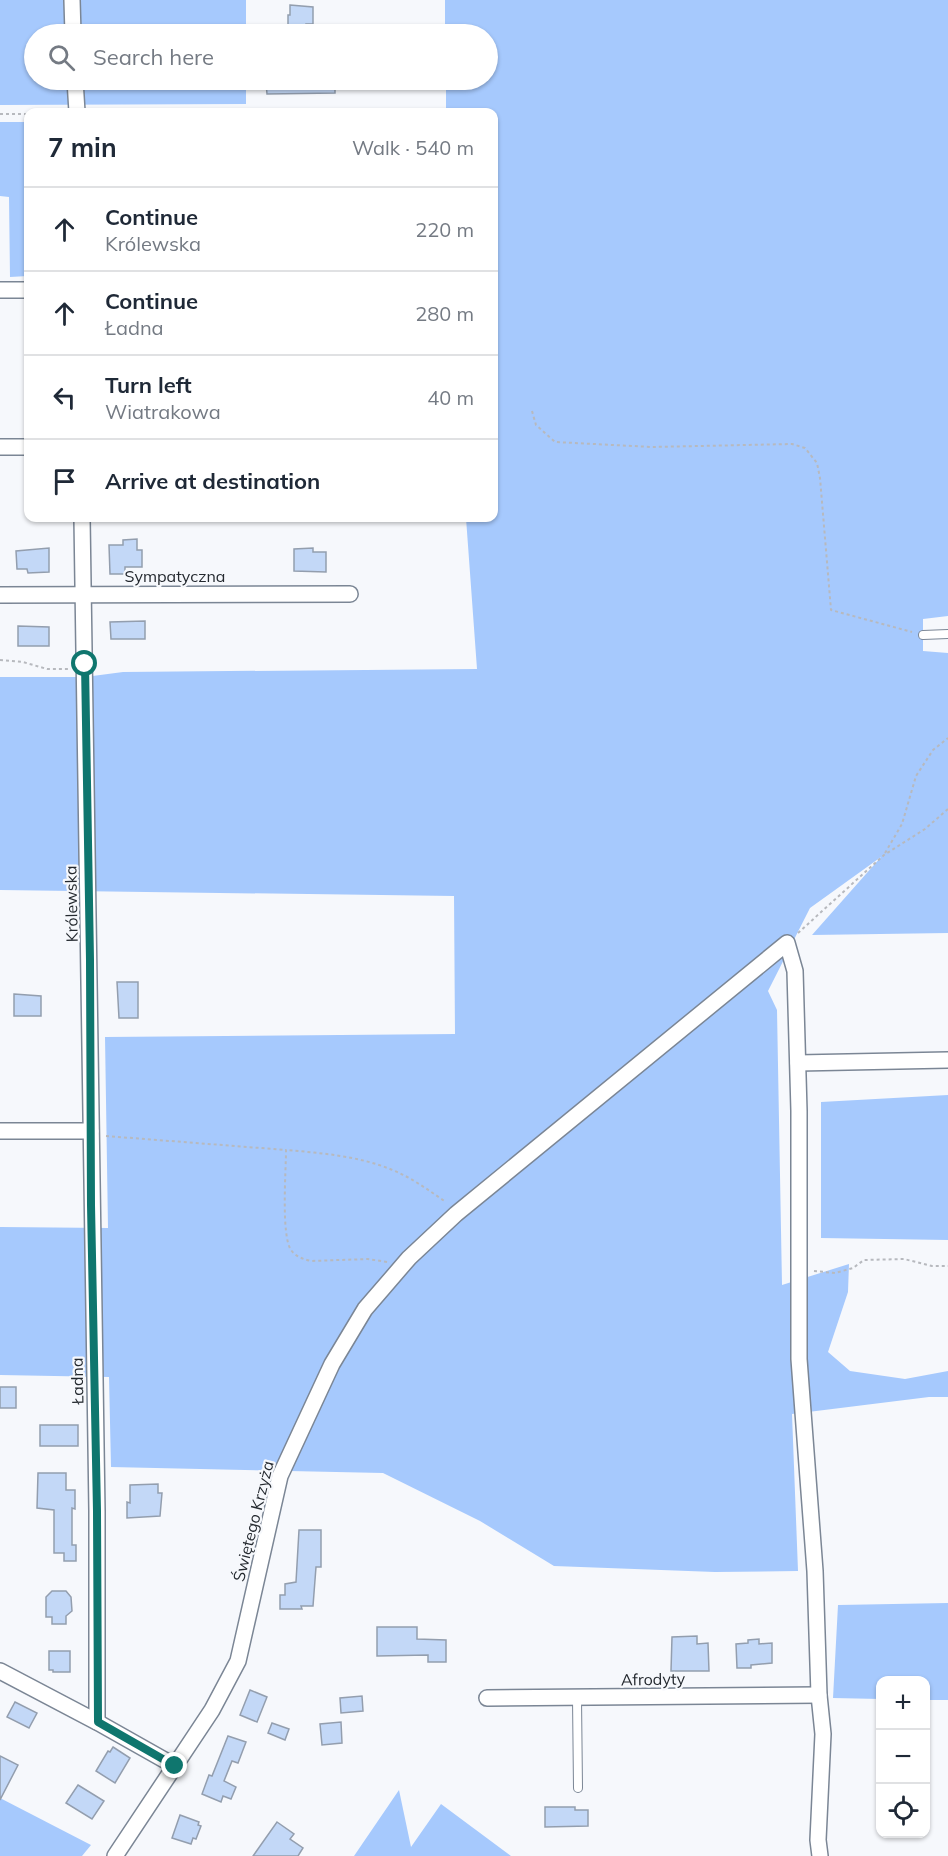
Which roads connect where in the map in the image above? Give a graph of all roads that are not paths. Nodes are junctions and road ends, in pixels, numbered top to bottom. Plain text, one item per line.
1 (72, 0) edge
2 (73, 24) edge
3 (75, 90) edge
4 (76, 108) edge
5 (0, 290) edge
6 (24, 290) edge
7 (0, 447) edge
8 (24, 447) edge
9 (82, 522) edge
10 (85, 594) junction
11 (350, 594) dead end
12 (0, 595) edge
13 (923, 634) road end
14 (948, 634) edge
15 (948, 1060) edge
16 (798, 1064) junction
17 (0, 1131) edge
18 (91, 1131) junction
19 (0, 1671) edge
20 (819, 1695) junction
21 (487, 1698) dead end
22 (577, 1698) junction
23 (98, 1722) junction
24 (175, 1766) junction
25 (578, 1788) dead end
26 (115, 1856) edge
27 (820, 1856) edge

1 - 2 street
3 - 4 street
5 - 6 street
7 - 8 street
9 - 10 street, Królewska
10 - 11 street, Sympatyczna
10 - 12 street, Sympatyczna
10 - 18 street, Królewska
13 - 14 lane
15 - 16 street
16 - 20 street
16 - 24 street, Świętego Krzyża
17 - 18 street
18 - 23 street, Ładna
19 - 23 street
20 - 22 street, Afrodyty
20 - 27 street
21 - 22 street, Afrodyty
22 - 25 lane
23 - 24 street
24 - 26 street, Świętego Krzyża

